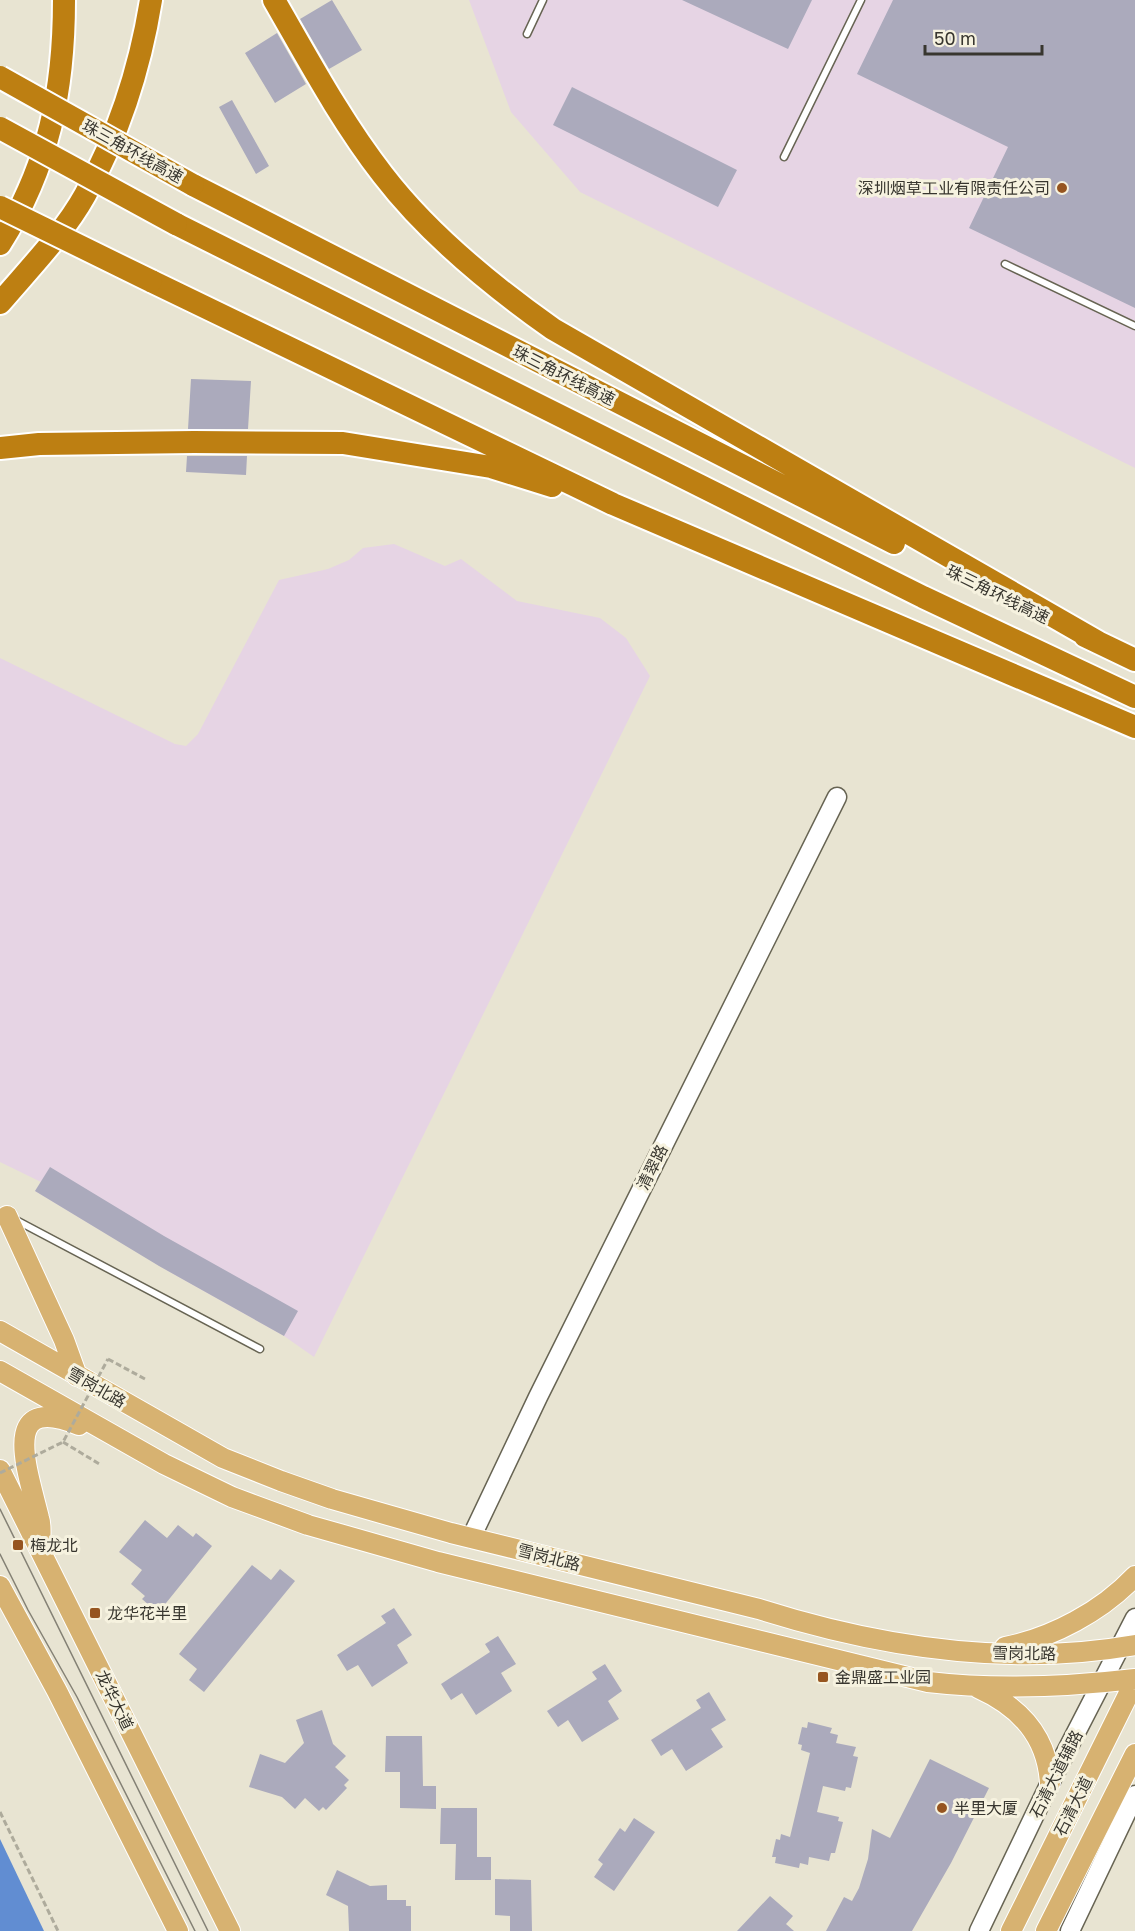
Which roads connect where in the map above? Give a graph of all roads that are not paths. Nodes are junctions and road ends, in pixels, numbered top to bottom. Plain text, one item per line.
1 (64, 0) edge
2 (151, 0) edge
3 (274, 0) edge
4 (543, 0) edge
5 (861, 0) edge
6 (527, 34) dead end
7 (0, 77) edge
8 (0, 128) edge
9 (784, 157) dead end
10 (0, 207) edge
11 (0, 244) edge
12 (1005, 264) dead end
13 (0, 303) edge
14 (1135, 326) edge
15 (0, 448) edge
16 (613, 504) junction
17 (1098, 642) junction
18 (1135, 660) edge
19 (1135, 697) edge
20 (1135, 727) edge
21 (837, 797) dead end
22 (3, 1214) edge
23 (0, 1332) edge
24 (260, 1348) dead end
25 (0, 1371) edge
26 (77, 1376) junction
27 (104, 1431) junction
28 (0, 1472) edge
29 (471, 1538) junction
30 (39, 1548) junction
31 (1135, 1576) edge
32 (0, 1586) edge
33 (1135, 1618) edge
34 (1128, 1646) edge
35 (980, 1652) junction
36 (1135, 1680) edge
37 (1104, 1683) junction
38 (975, 1687) junction
39 (1135, 1754) edge
40 (1050, 1784) junction
41 (1135, 1795) edge
42 (178, 1931) edge
43 (230, 1931) edge
44 (979, 1931) edge
45 (1011, 1931) edge
46 (1046, 1931) edge
47 (1070, 1931) edge

1 - 11 highway
2 - 13 highway
3 - 17 highway
4 - 6 lane
5 - 9 lane
7 - 17 highway, 珠三角环线高速, bridge
8 - 19 highway, 珠三角环线高速, bridge
10 - 16 highway, bridge
12 - 14 lane
15 - 16 highway
16 - 20 highway
17 - 18 highway, 珠三角环线高速
21 - 29 street, 清翠路
22 - 24 lane
22 - 26 main road
23 - 26 main road, 雪岗北路
25 - 27 main road, 雪岗北路
26 - 29 main road, 雪岗北路
27 - 30 main road
27 - 38 main road, 雪岗北路
28 - 30 main road, 龙华大道
29 - 35 main road, 雪岗北路
30 - 43 main road, 龙华大道
31 - 35 main road
32 - 42 main road
33 - 34 street, 石清大道辅路
34 - 35 main road, 雪岗北路
34 - 37 street, 石清大道辅路
36 - 37 main road, 雪岗北路
36 - 45 main road, 石清大道
37 - 38 main road, 雪岗北路
37 - 40 street, 石清大道辅路
38 - 40 main road
39 - 46 main road, 石清大道
40 - 44 street, 石清大道辅路
41 - 47 street

